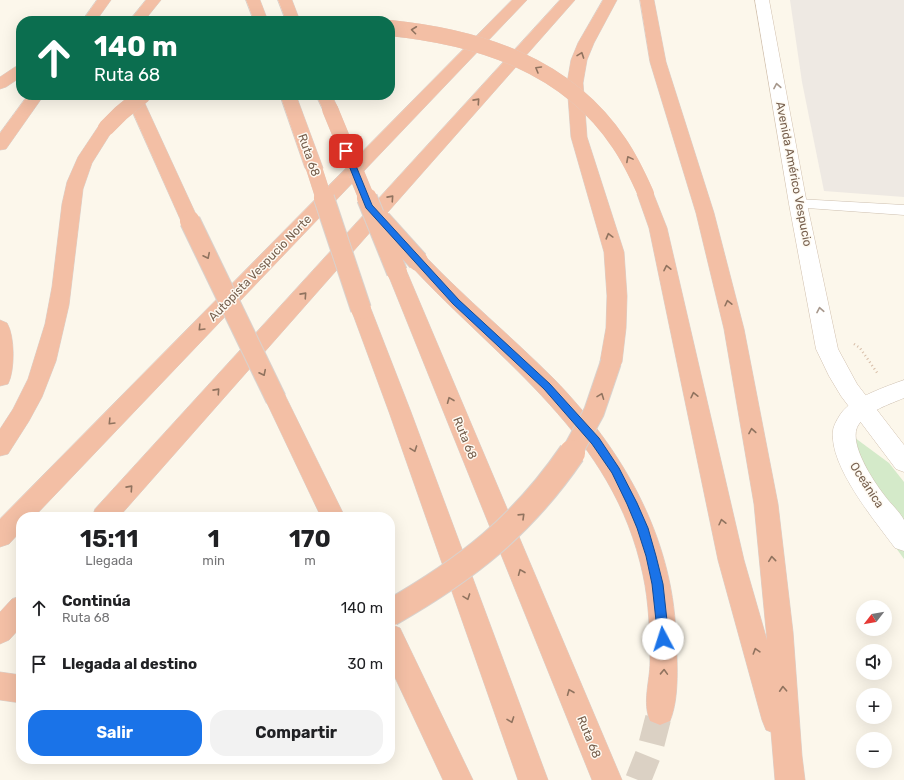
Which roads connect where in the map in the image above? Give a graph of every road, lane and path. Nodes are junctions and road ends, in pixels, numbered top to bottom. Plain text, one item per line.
1 (154, 0) edge
2 (253, 0) edge
3 (285, 0) edge
4 (520, 0) edge
5 (568, 0) edge
6 (610, 0) edge
7 (647, 0) edge
8 (762, 0) edge
9 (102, 3) edge
10 (89, 16) edge
11 (93, 16) edge
12 (140, 16) edge
13 (259, 16) edge
14 (291, 16) edge
15 (395, 29) edge
16 (16, 73) edge
17 (0, 84) edge
18 (32, 100) edge
19 (135, 100) edge
20 (136, 100) edge
21 (290, 100) edge
22 (327, 102) edge
23 (0, 145) edge
24 (798, 204) junction
25 (904, 210) edge
26 (407, 267) junction
27 (0, 328) edge
28 (0, 378) edge
29 (904, 389) edge
30 (862, 408) junction
31 (0, 447) edge
32 (904, 462) edge
33 (23, 512) edge
34 (108, 512) edge
35 (330, 512) edge
36 (16, 520) edge
37 (0, 536) edge
38 (904, 540) edge
39 (395, 610) edge
40 (16, 613) edge
41 (0, 631) edge
42 (395, 648) edge
43 (0, 686) edge
44 (16, 688) edge
45 (660, 711) tunnel mouth
46 (789, 768) edge
47 (458, 780) edge
48 (533, 780) edge
49 (606, 780) edge

1 - 12 highway
2 - 13 highway
3 - 14 highway
4 -> 33 highway, Autopista Vespucio Norte
34 -> 5 highway
39 -> 6 highway, bridge
46 -> 7 highway
24 -> 8 main road, Avenida Américo Vespucio
9 - 10 highway
9 - 11 highway
46 -> 15 highway, bridge
16 - 17 highway
18 - 23 highway
19 -> 35 highway, bridge
20 - 31 highway, bridge
21 -> 48 highway, Ruta 68, bridge
22 - 26 highway, bridge
24 - 25 lane
30 -> 24 main road, Avenida Américo Vespucio
45 -> 26 highway
49 -> 26 highway, Ruta 68
27 - 28 highway
29 - 30 main road
30 - 32 main road
30 - 38 main road, Oceánica
36 -> 37 highway, Autopista Vespucio Norte
40 - 41 highway
42 - 47 highway
43 - 44 highway

